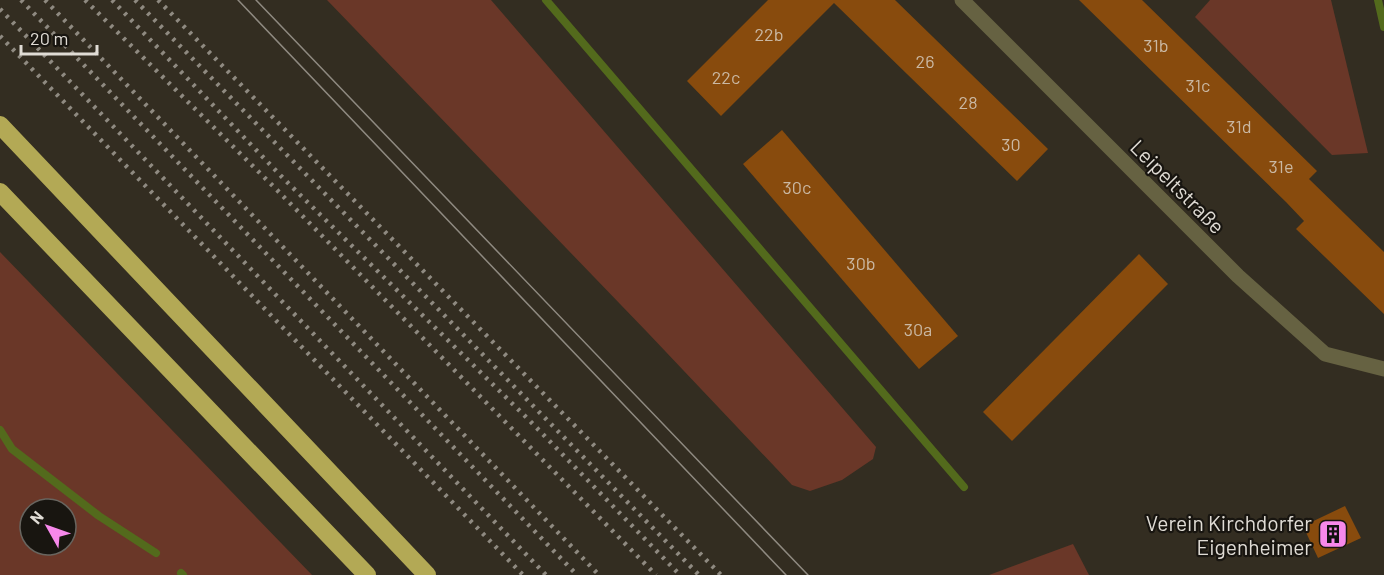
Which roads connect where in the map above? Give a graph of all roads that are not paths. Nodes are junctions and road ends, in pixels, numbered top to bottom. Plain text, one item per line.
1 (962, 0) edge
2 (0, 125) edge
3 (0, 192) edge
4 (1384, 369) edge
5 (367, 575) edge
6 (427, 575) edge

1 - 4 street, Leipeltstraße
2 - 6 highway
3 - 5 highway

